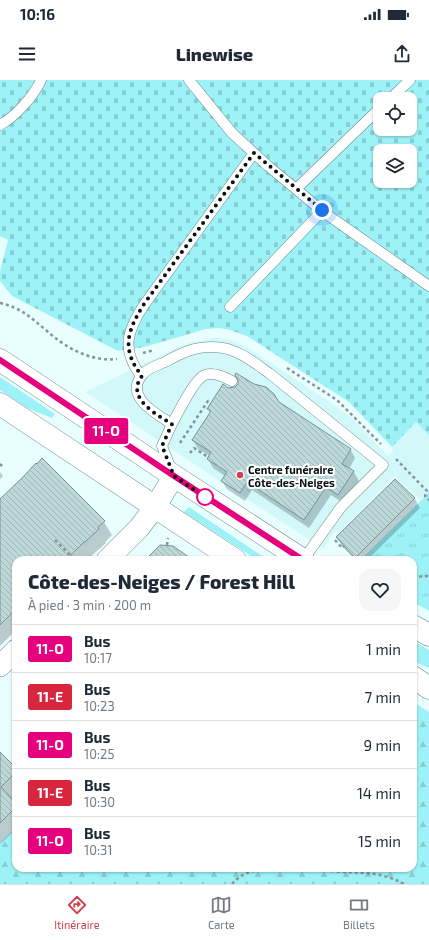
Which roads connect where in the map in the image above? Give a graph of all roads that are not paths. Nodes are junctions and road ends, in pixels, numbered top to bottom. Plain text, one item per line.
1 (41, 80) edge
2 (189, 80) edge
3 (410, 80) edge
4 (397, 92) edge
5 (373, 115) edge
6 (0, 125) edge
7 (254, 153) junction
8 (296, 189) junction
9 (322, 210) junction
10 (427, 282) edge
11 (230, 307) dead end
12 (0, 360) edge
13 (142, 376) junction
14 (232, 381) dead end
15 (0, 404) edge
16 (172, 424) junction
17 (174, 476) junction
18 (154, 507) junction
19 (111, 556) edge
20 (229, 556) edge
21 (297, 556) edge
22 (306, 556) edge
23 (417, 628) edge
24 (429, 635) edge
25 (12, 654) edge
26 (0, 666) edge
27 (417, 680) edge
28 (429, 688) edge

1 - 6 lane
2 - 7 lane
3 - 4 lane
5 - 8 lane
7 - 8 lane
7 - 13 lane
8 - 9 lane
9 - 10 lane
9 - 11 lane
12 - 17 main road
13 - 16 lane
13 - 22 lane
14 - 16 lane
15 - 18 main road
16 - 17 lane
17 - 18 street
17 - 21 main road
18 - 19 street
18 - 20 main road
23 - 24 main road
25 - 26 street
27 - 28 main road

